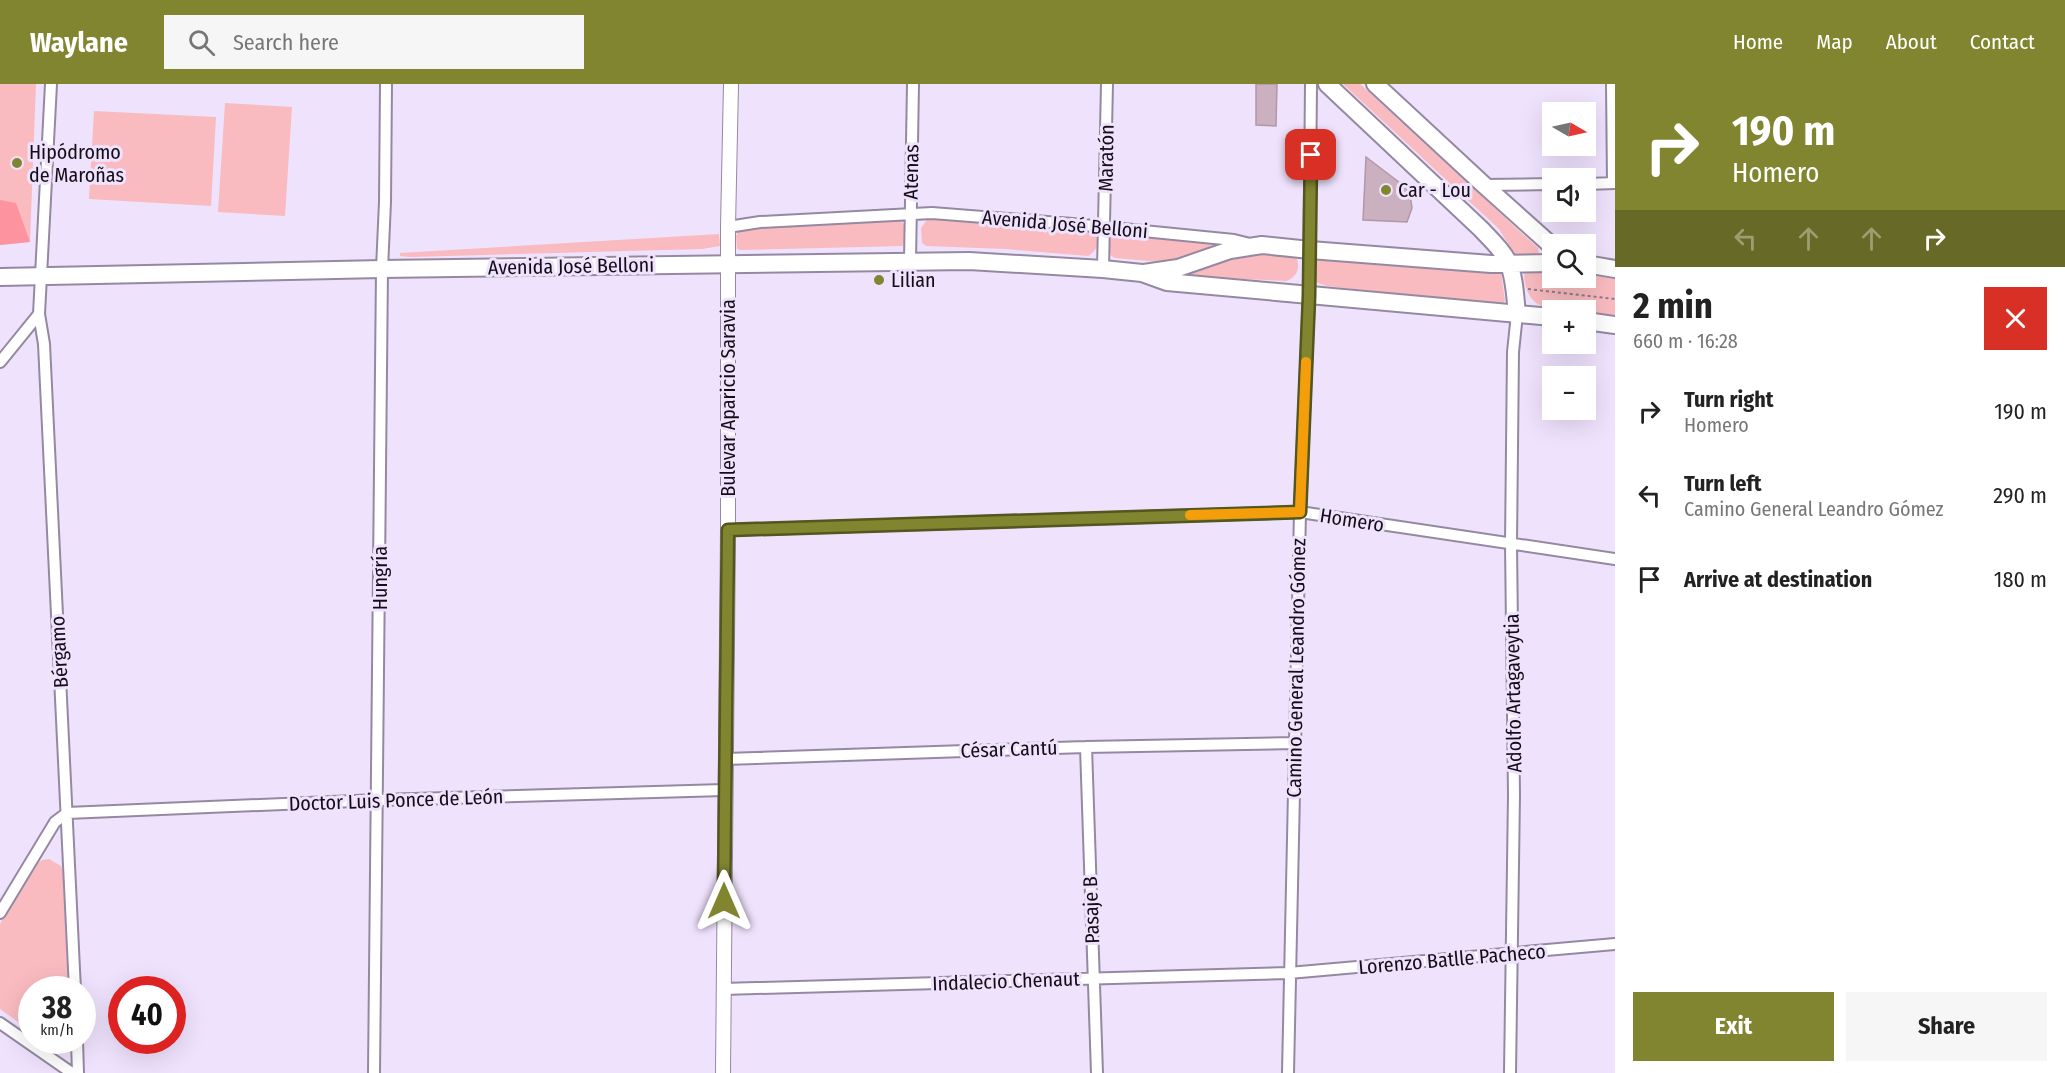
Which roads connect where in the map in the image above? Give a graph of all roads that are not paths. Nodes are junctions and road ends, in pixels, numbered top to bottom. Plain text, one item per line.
1 (51, 84) edge
2 (386, 84) edge
3 (731, 84) edge
4 (913, 84) edge
5 (1107, 84) edge
6 (1311, 84) edge
7 (1327, 84) edge
8 (1375, 84) edge
9 (1612, 84) edge
10 (1614, 183) edge
11 (1542, 184) edge
12 (1596, 184) edge
13 (1484, 186) junction
14 (910, 214) junction
15 (728, 227) junction
16 (1104, 227) junction
17 (1542, 237) edge
18 (1257, 245) junction
19 (1310, 250) junction
20 (910, 261) junction
21 (1509, 263) junction
22 (1542, 263) edge
23 (728, 264) junction
24 (1596, 266) edge
25 (382, 269) junction
26 (1103, 269) junction
27 (1615, 269) edge
28 (1142, 273) junction
29 (41, 275) junction
30 (0, 277) edge
31 (1309, 296) junction
32 (39, 314) junction
33 (1517, 314) junction
34 (1542, 316) edge
35 (1596, 322) edge
36 (1615, 325) edge
37 (0, 363) edge
38 (1300, 512) junction
39 (728, 530) junction
40 (1511, 544) junction
41 (1615, 559) edge
42 (1294, 743) junction
43 (1086, 747) junction
44 (724, 759) junction
45 (724, 790) junction
46 (378, 800) junction
47 (67, 813) junction
48 (0, 913) edge
49 (1615, 944) edge
50 (1512, 954) junction
51 (1289, 973) junction
52 (74, 976) edge
53 (1093, 978) junction
54 (723, 989) junction
55 (0, 1023) edge
56 (77, 1054) edge
57 (72, 1073) edge
58 (78, 1073) edge
59 (374, 1073) edge
60 (723, 1073) edge
61 (1097, 1073) edge
62 (1288, 1073) edge
63 (1510, 1073) edge

1 - 29 street, Bérgamo
2 - 25 street, Hungría
3 - 15 street, Bulevar Aparicio Saravia
4 - 14 street, Atenas
5 - 16 street, Maratón
6 - 19 street, Camino General Leandro Gómez
7 - 21 main road
8 - 13 main road
9 - 10 street
10 - 12 street
11 - 13 street
13 - 17 main road
14 - 15 street, Avenida José Belloni
14 - 16 street, Avenida José Belloni
14 - 20 street, Atenas
15 - 23 street, Bulevar Aparicio Saravia
16 - 18 street, Avenida José Belloni
16 - 26 street, Maratón
18 - 19 main road, Avenida José Belloni
18 - 28 main road, Avenida José Belloni
19 - 21 main road, Avenida José Belloni
19 - 31 street, Camino General Leandro Gómez
20 - 23 main road, Avenida José Belloni
20 - 26 main road, Avenida José Belloni
21 - 22 main road, Avenida José Belloni
21 - 33 main road
23 - 25 main road, Avenida José Belloni
23 - 39 street, Bulevar Aparicio Saravia
24 - 27 main road
25 - 29 main road, Avenida José Belloni
25 - 46 street, Hungría
26 - 28 main road, Avenida José Belloni
28 - 31 main road, Avenida José Belloni
29 - 30 main road, Avenida José Belloni
29 - 32 street, Bérgamo
31 - 33 main road, Avenida José Belloni
31 - 38 street, Camino General Leandro Gómez
32 - 37 street
32 - 47 street, Bérgamo
33 - 34 main road, Avenida José Belloni
33 - 40 street, Adolfo Artagaveytia
35 - 36 main road
38 - 39 street, Homero
38 - 40 street, Homero
38 - 42 street, Camino General Leandro Gómez
39 - 44 street, Bulevar Aparicio Saravia
40 - 41 street, Homero
40 - 50 street, Adolfo Artagaveytia
42 - 43 street, César Cantú
42 - 51 street, Camino General Leandro Gómez
43 - 44 street, César Cantú
43 - 53 street, Pasaje B
44 - 45 street, Bulevar Aparicio Saravia
45 - 46 street, Doctor Luis Ponce de León
45 - 54 street, Bulevar Aparicio Saravia
46 - 47 street, Doctor Luis Ponce de León
46 - 59 street, Hungría
47 - 48 street
47 - 52 street, Bérgamo
49 - 50 street, Lorenzo Batlle Pacheco
50 - 51 street, Lorenzo Batlle Pacheco
50 - 63 street, Adolfo Artagaveytia
51 - 53 street, Indalecio Chenaut
51 - 62 street, Camino General Leandro Gómez
53 - 54 street, Indalecio Chenaut
53 - 61 street, Pasaje B
54 - 60 street, Bulevar Aparicio Saravia
55 - 57 street
56 - 58 street

